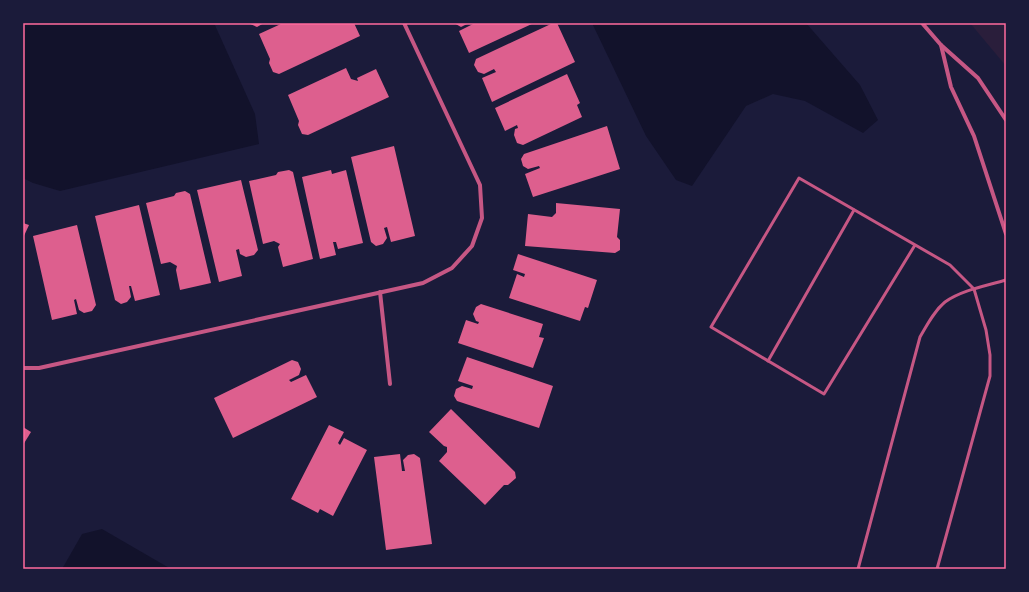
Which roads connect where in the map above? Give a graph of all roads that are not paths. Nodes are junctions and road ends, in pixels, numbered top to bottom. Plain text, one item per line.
1 (404, 23) edge
2 (922, 23) edge
3 (941, 45) junction
4 (1006, 120) edge
5 (854, 210) junction
6 (1006, 234) edge
7 (915, 245) junction
8 (1006, 280) edge
9 (974, 289) junction
10 (380, 292) junction
11 (768, 361) junction
12 (23, 368) edge
13 (390, 384) dead end
14 (858, 569) edge
15 (937, 569) edge

1 - 10 street
2 - 3 street
3 - 4 street
3 - 6 street
5 - 7 lane
5 - 11 lane
5 - 11 lane
7 - 9 lane
7 - 11 lane
8 - 9 lane
9 - 14 lane
9 - 15 lane
10 - 12 street
10 - 13 street

